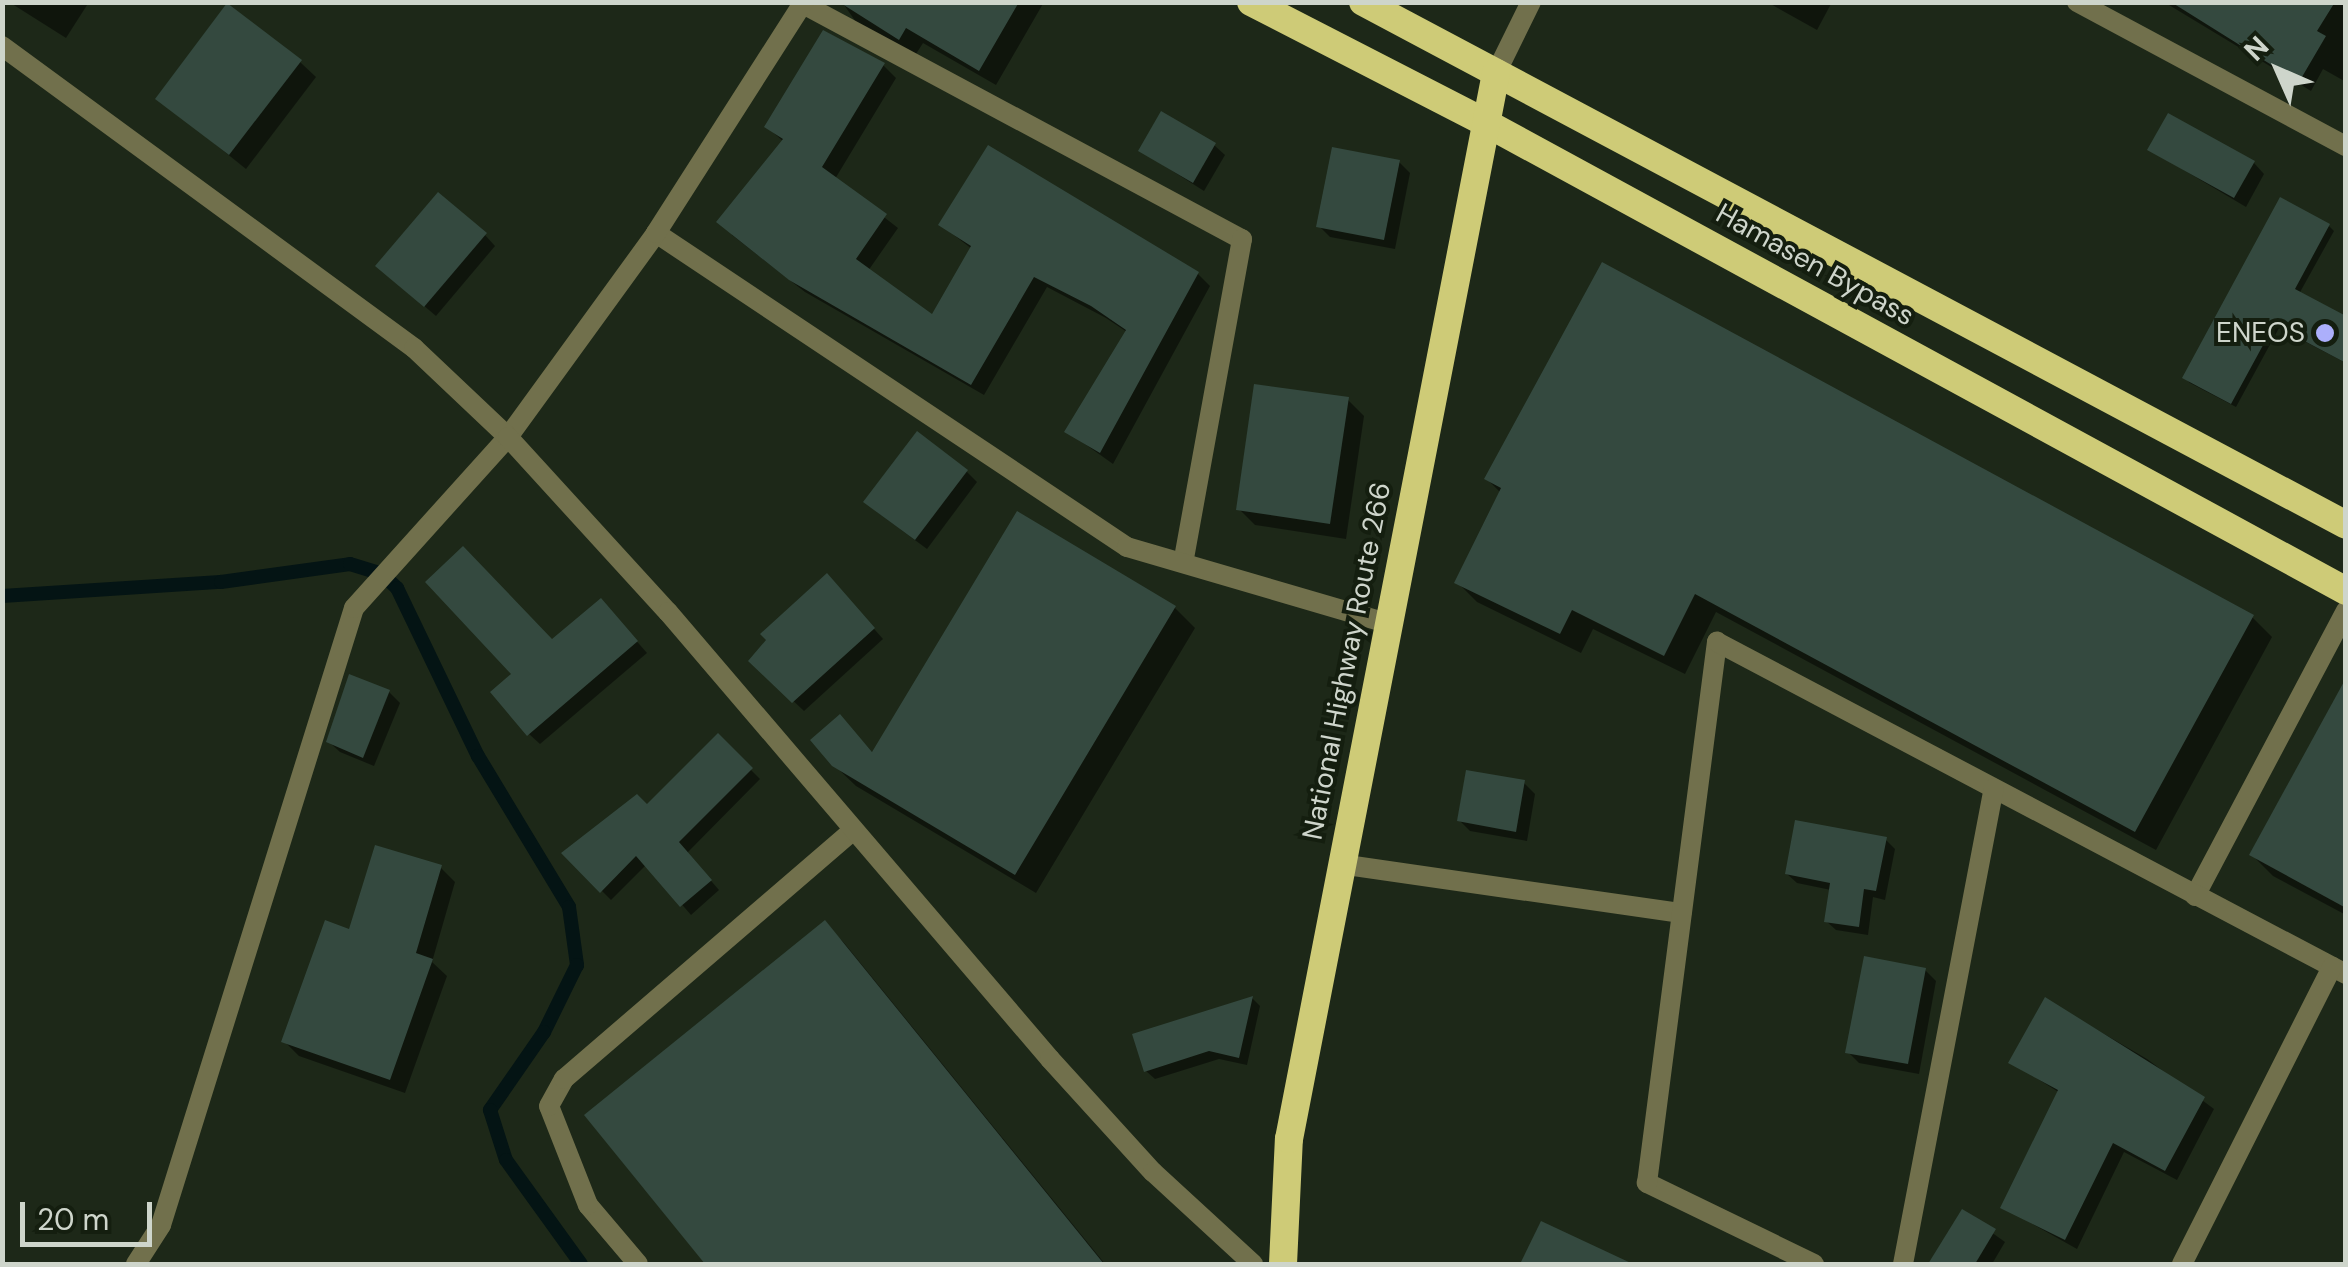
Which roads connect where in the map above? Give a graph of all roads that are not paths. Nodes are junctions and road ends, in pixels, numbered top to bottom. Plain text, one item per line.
1 (1251, 2) edge
2 (1363, 2) edge
3 (1531, 2) edge
4 (2077, 2) edge
5 (803, 3) edge
6 (2, 46) edge
7 (1496, 73) junction
8 (1486, 123) junction
9 (2346, 146) edge
10 (656, 233) junction
11 (508, 437) junction
12 (2346, 525) edge
13 (1183, 563) junction
14 (2346, 591) edge
15 (2346, 610) edge
16 (1387, 623) junction
17 (1994, 789) junction
18 (854, 830) junction
19 (1340, 864) junction
20 (2196, 896) junction
21 (1681, 914) junction
22 (2339, 970) edge
23 (136, 1264) edge
24 (638, 1264) edge
25 (1253, 1264) edge
26 (1283, 1264) edge
27 (1814, 1264) edge
28 (1904, 1264) edge
29 (2182, 1264) edge

1 - 8 highway, Hamasen Bypass
2 - 7 highway, Hamasen Bypass
3 - 7 street
4 - 9 street
5 - 10 street
5 - 13 street
6 - 11 street
7 - 8 highway, National Highway Route 266
7 - 12 highway, Hamasen Bypass
8 - 14 highway, Hamasen Bypass
8 - 16 highway, National Highway Route 266
10 - 11 street
10 - 13 street
11 - 18 street
11 - 23 street
13 - 16 street
15 - 20 street
16 - 19 highway, National Highway Route 266
17 - 20 street
17 - 21 street
17 - 28 street
18 - 24 street
18 - 25 street
19 - 21 street
19 - 26 highway, National Highway Route 266
20 - 22 street
21 - 27 street
22 - 29 street

